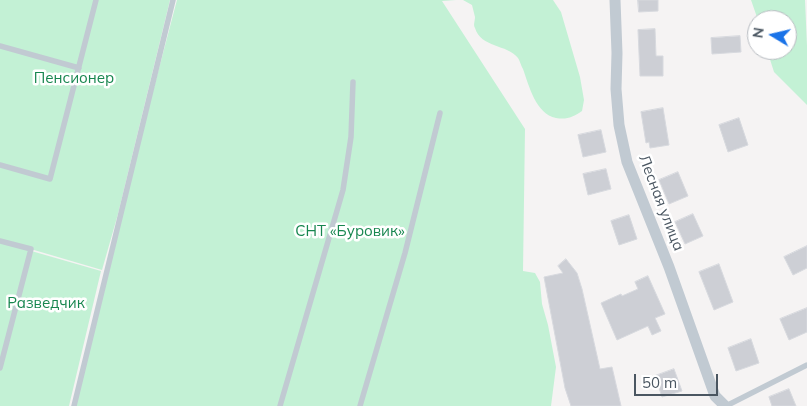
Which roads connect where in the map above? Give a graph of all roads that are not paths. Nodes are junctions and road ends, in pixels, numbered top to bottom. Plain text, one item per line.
1 (96, 0) edge
2 (173, 0) edge
3 (614, 0) edge
4 (0, 46) edge
5 (79, 68) junction
6 (353, 82) dead end
7 (440, 113) dead end
8 (0, 165) edge
9 (0, 241) edge
10 (807, 365) edge
11 (0, 368) edge
12 (74, 406) edge
13 (280, 406) edge
14 (360, 406) edge
15 (726, 406) edge

1 - 5 lane
2 - 12 lane
3 - 15 street, Лесная улица
4 - 5 lane
5 - 8 lane
6 - 13 lane
7 - 14 lane
9 - 11 lane
10 - 15 lane

